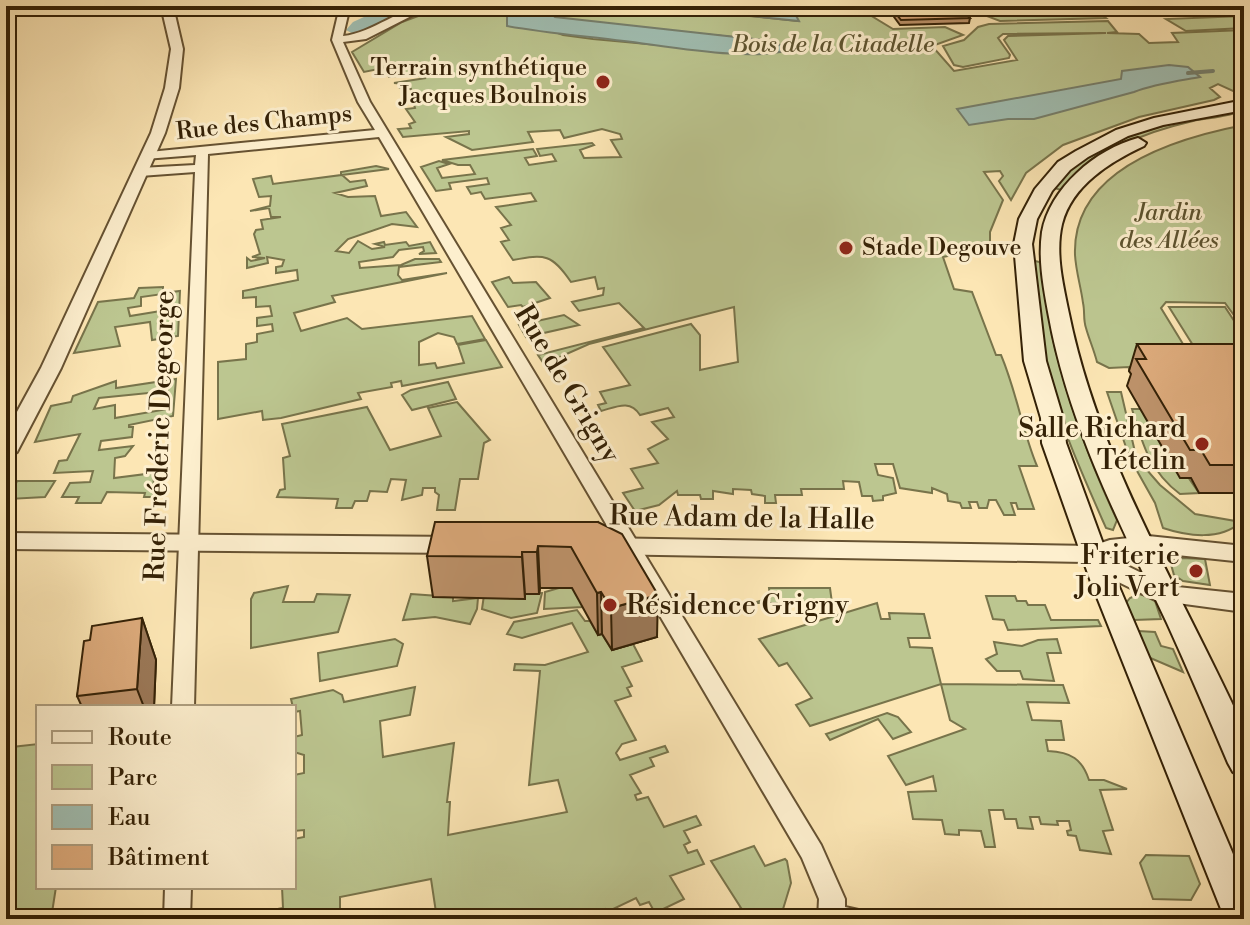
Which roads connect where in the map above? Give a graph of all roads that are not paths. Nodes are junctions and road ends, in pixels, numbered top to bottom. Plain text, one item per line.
1 (167, 6) edge
2 (345, 6) edge
3 (426, 6) edge
4 (337, 40) junction
5 (1244, 105) edge
6 (1244, 115) edge
7 (384, 133) junction
8 (201, 160) junction
9 (144, 164) junction
10 (6, 452) edge
11 (6, 541) edge
12 (190, 542) junction
13 (481, 545) edge
14 (577, 546) edge
15 (631, 546) junction
16 (1142, 546) junction
17 (1244, 554) edge
18 (1095, 558) junction
19 (1164, 594) junction
20 (1244, 603) edge
21 (183, 705) edge
22 (1244, 763) edge
23 (178, 889) edge
24 (177, 919) edge
25 (839, 919) edge
26 (1243, 919) edge

1 - 9 street
2 - 4 street
3 - 4 street
4 - 7 street, Rue de Grigny
5 - 18 main road
6 - 16 main road
7 - 8 street, Rue des Champs
7 - 15 street, Rue de Grigny
8 - 9 street, Rue des Champs
8 - 12 street, Rue Frédéric Degeorge
9 - 10 street
11 - 12 street
12 - 13 street
12 - 21 street, Rue Frédéric Degeorge
14 - 15 street, Rue Adam de la Halle
15 - 18 street, Rue Adam de la Halle
15 - 25 street, Rue de Grigny
16 - 17 street
16 - 18 street
16 - 19 main road
18 - 19 street
18 - 26 main road
19 - 20 street
19 - 22 main road
23 - 24 street

